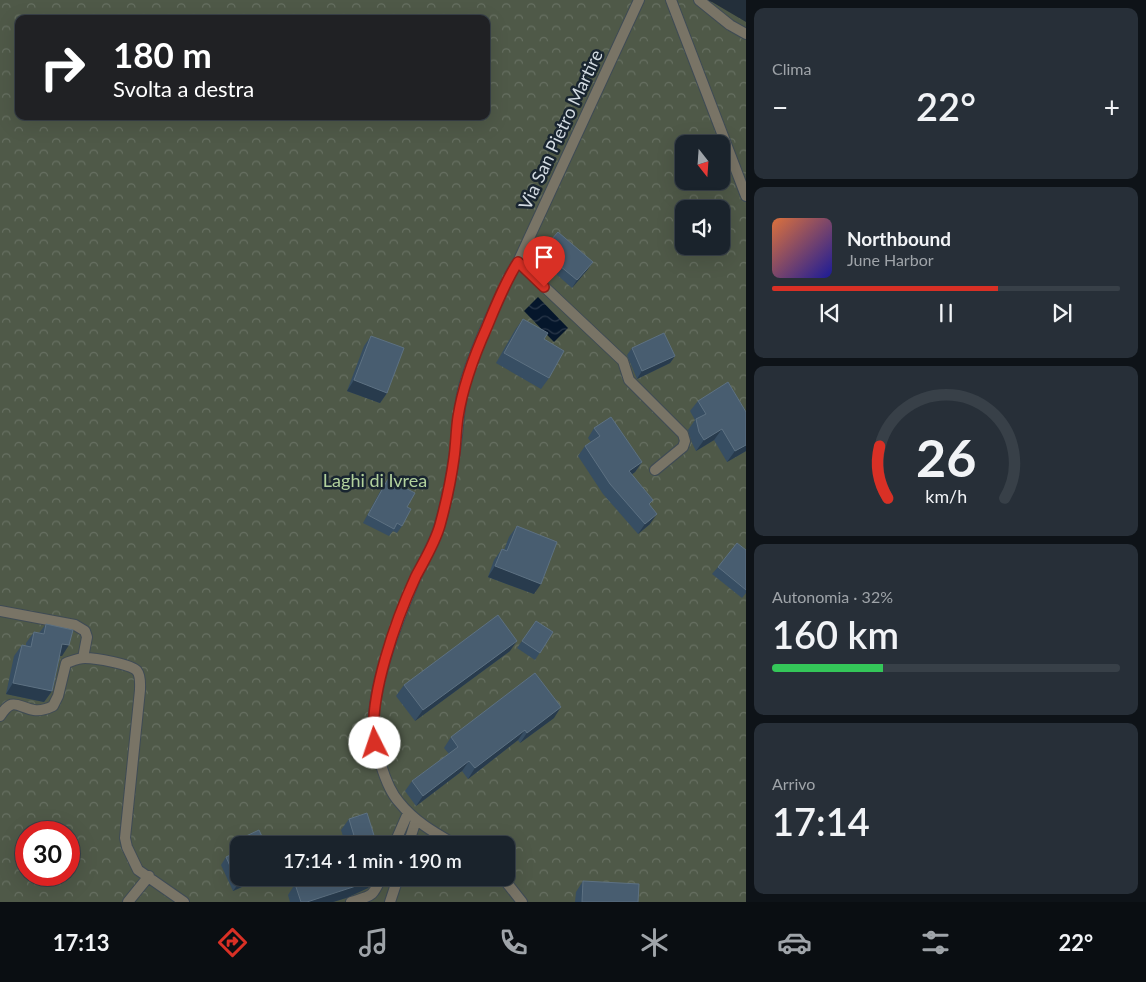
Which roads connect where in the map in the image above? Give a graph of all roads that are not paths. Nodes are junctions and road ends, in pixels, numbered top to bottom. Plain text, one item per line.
1 (639, 0) edge
2 (670, 0) edge
3 (699, 0) edge
4 (746, 34) edge
5 (746, 196) edge
6 (518, 262) junction
7 (656, 470) dead end
8 (0, 611) edge
9 (84, 658) junction
10 (0, 716) edge
11 (408, 813) junction
12 (416, 820) junction
13 (398, 836) edge
14 (411, 836) edge
15 (440, 836) edge
16 (149, 876) junction
17 (378, 886) edge
18 (395, 886) edge
19 (509, 886) edge
20 (128, 902) edge
21 (184, 902) edge
22 (351, 902) edge
23 (390, 902) edge
24 (522, 902) edge

1 - 6 street, Via San Pietro Martire
2 - 5 street
3 - 4 street
6 - 7 street
6 - 11 street, Via San Pietro Martire
8 - 9 street
9 - 10 street
9 - 16 street
11 - 12 street, Via San Pietro Martire
11 - 13 street
12 - 14 street
12 - 15 street, Via San Pietro Martire
16 - 20 street
16 - 21 street
17 - 22 street
18 - 23 street
19 - 24 street

